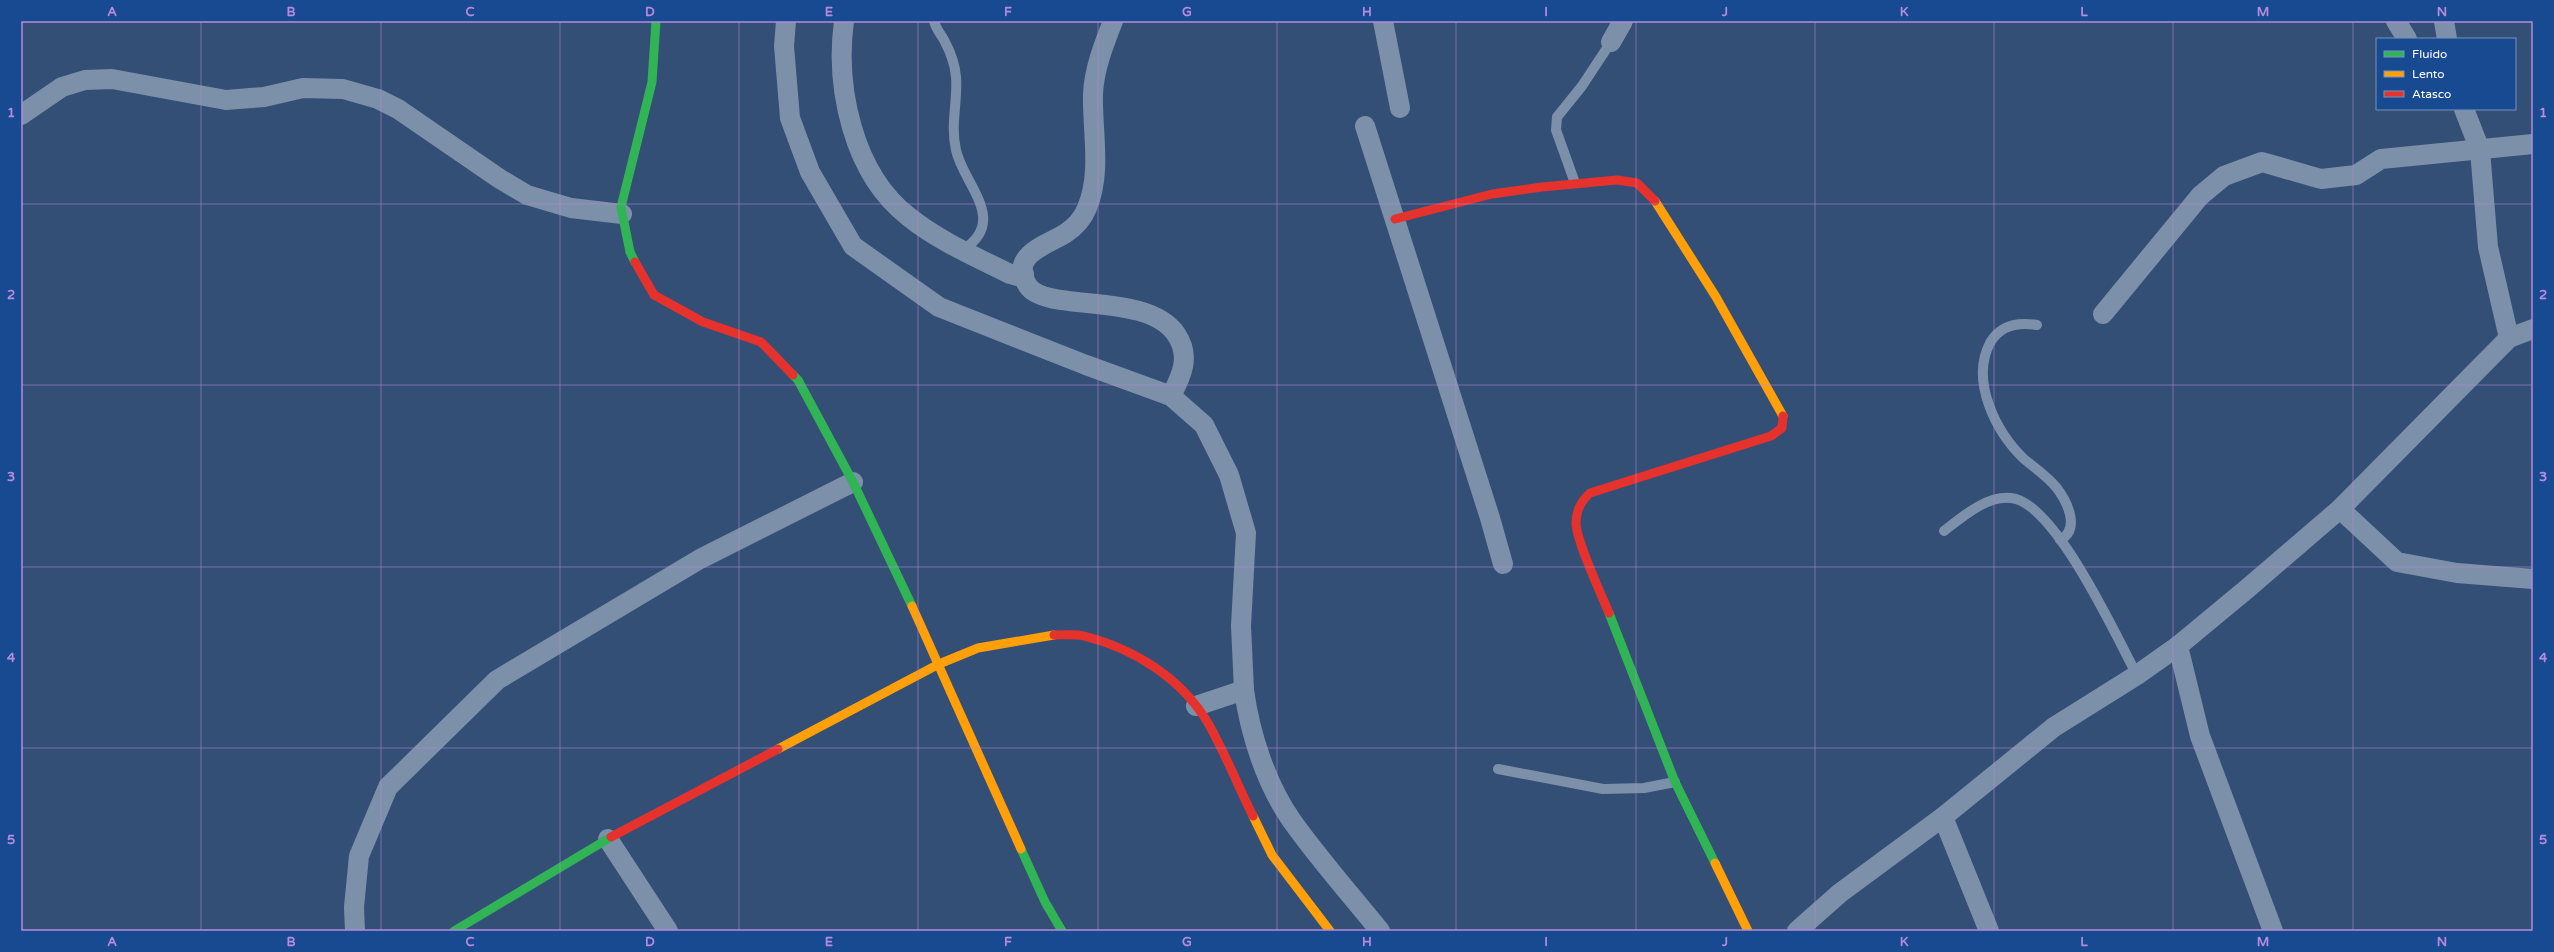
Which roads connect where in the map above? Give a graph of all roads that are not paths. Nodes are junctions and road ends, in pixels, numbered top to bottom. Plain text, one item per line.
1 (656, 21) edge
2 (786, 21) edge
3 (844, 21) edge
4 (934, 21) edge
5 (1113, 21) edge
6 (1383, 21) edge
7 (1623, 21) edge
8 (2396, 21) edge
9 (2444, 21) edge
10 (2406, 38) edge
11 (2447, 38) edge
12 (1611, 42) joint
13 (1400, 108) dead end
14 (2464, 110) edge
15 (21, 115) edge
16 (1365, 126) dead end
17 (2533, 144) edge
18 (2480, 150) junction
19 (1575, 183) junction
20 (622, 214) junction
21 (1395, 219) junction
22 (962, 250) junction
23 (1024, 274) junction
24 (2103, 314) dead end
25 (2037, 325) dead end
26 (2533, 329) edge
27 (2509, 338) junction
28 (1171, 396) junction
29 (853, 482) junction
30 (2340, 509) junction
31 (1944, 531) dead end
32 (2060, 540) junction
33 (1503, 564) dead end
34 (2533, 579) edge
35 (2178, 646) junction
36 (939, 664) junction
37 (2137, 675) junction
38 (1244, 690) junction
39 (1196, 706) junction
40 (1498, 769) dead end
41 (1675, 782) junction
42 (1943, 816) junction
43 (608, 839) junction
44 (355, 931) edge
45 (454, 931) edge
46 (668, 931) edge
47 (1062, 931) edge
48 (1330, 931) edge
49 (1380, 931) edge
50 (1748, 931) edge
51 (1797, 931) edge
52 (1990, 931) edge
53 (2273, 931) edge

1 - 20 street
2 - 28 street
3 - 22 street
4 - 22 lane
5 - 23 street
6 - 13 street
7 - 12 street
8 - 10 street
9 - 11 street
12 - 19 lane
14 - 18 street
15 - 20 street
16 - 21 street
17 - 18 street
18 - 24 street
18 - 27 street
19 - 21 street
19 - 41 street
20 - 29 street
21 - 33 street
22 - 23 street
23 - 28 street
25 - 32 lane
26 - 27 street
27 - 30 street
28 - 38 street
29 - 36 street
29 - 44 street
30 - 34 street
30 - 35 street
31 - 32 lane
32 - 37 lane
35 - 37 street
35 - 53 street
36 - 39 street
36 - 43 street
36 - 47 street
37 - 42 street
38 - 39 street
38 - 49 street
39 - 48 street
40 - 41 lane
41 - 50 street
42 - 51 street
42 - 52 street
43 - 45 street
43 - 46 street

